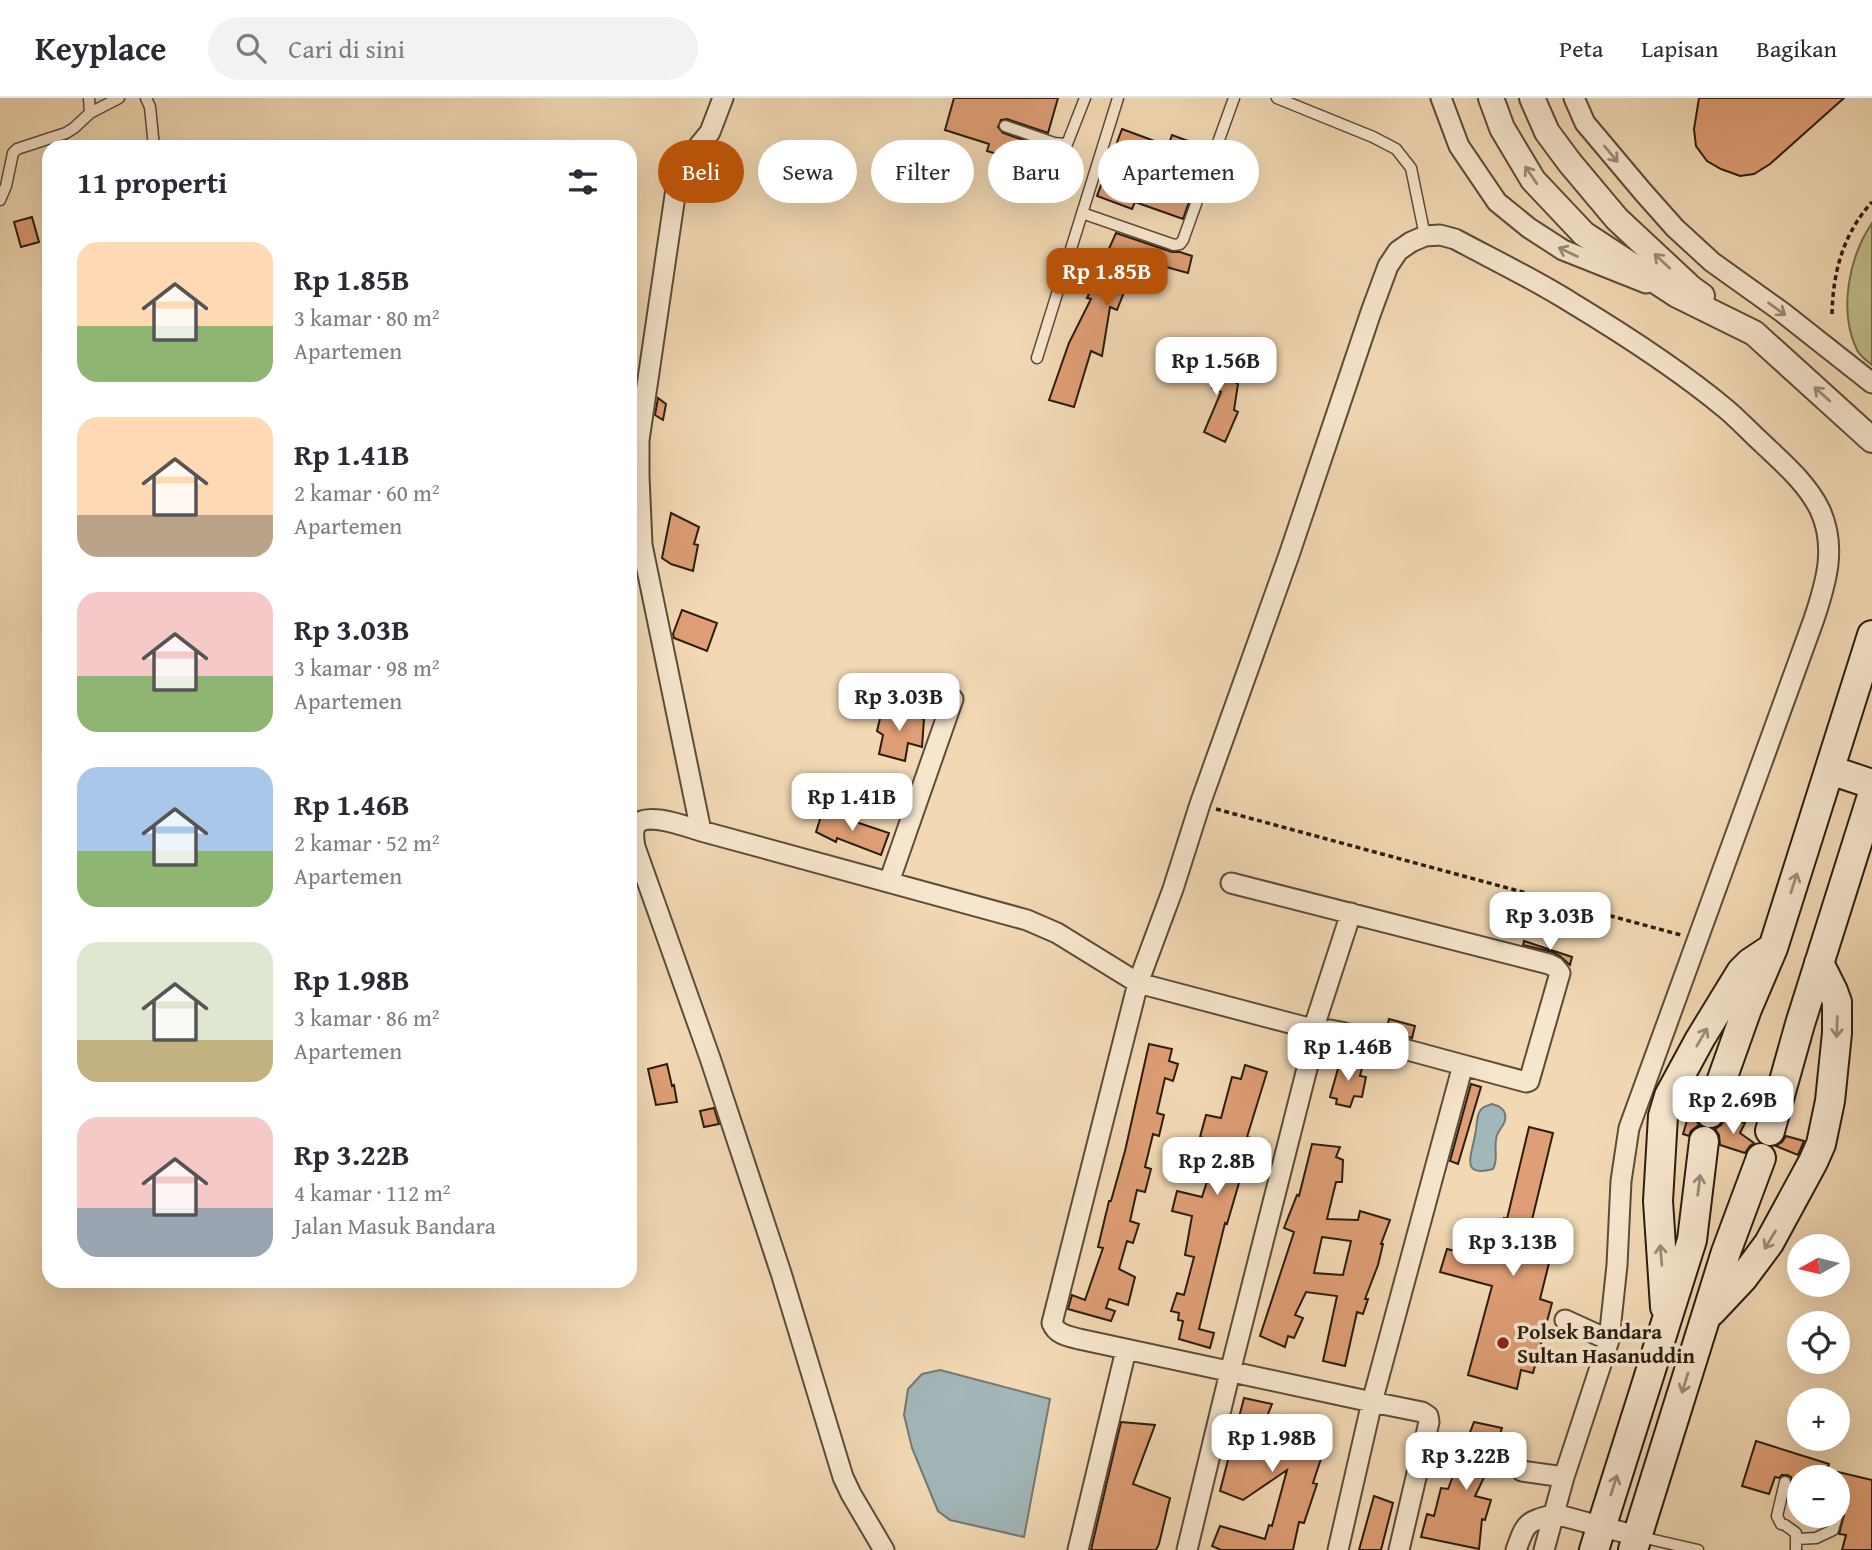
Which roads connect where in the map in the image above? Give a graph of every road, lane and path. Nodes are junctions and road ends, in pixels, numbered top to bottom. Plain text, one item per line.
1 (89, 98) edge
2 (119, 98) edge
3 (146, 98) edge
4 (723, 98) edge
5 (1085, 98) edge
6 (1118, 98) edge
7 (1234, 98) edge
8 (1277, 98) edge
9 (1441, 98) edge
10 (1491, 98) edge
11 (1532, 98) edge
12 (1574, 98) edge
13 (90, 113) junction
14 (1006, 126) dead end
15 (45, 140) edge
16 (153, 140) edge
17 (42, 141) edge
18 (0, 200) edge
19 (1872, 202) edge
20 (1082, 213) junction
21 (1425, 236) junction
22 (1677, 295) junction
23 (1832, 314) dead end
24 (1754, 333) junction
25 (1037, 358) dead end
26 (1872, 383) edge
27 (1872, 438) edge
28 (1872, 635) edge
29 (953, 699) dead end
30 (1830, 770) junction
31 (1872, 785) edge
32 (1872, 796) edge
33 (1200, 804) junction
34 (637, 824) edge
35 (701, 831) junction
36 (637, 853) edge
37 (889, 882) junction
38 (1231, 883) dead end
39 (1350, 913) junction
40 (1697, 939) junction
41 (1773, 948) junction
42 (1819, 963) junction
43 (1138, 983) junction
44 (1312, 1033) junction
45 (1463, 1065) junction
46 (1710, 1113) dead end
47 (1770, 1131) dead end
48 (1704, 1141) dead end
49 (1761, 1158) dead end
50 (1706, 1318) junction
51 (1565, 1320) dead end
52 (1666, 1323) junction
53 (1609, 1340) junction
54 (1126, 1350) junction
55 (1230, 1372) junction
56 (1371, 1402) junction
57 (1522, 1471) dead end
58 (1564, 1477) junction
59 (1785, 1482) dead end
60 (1555, 1514) junction
61 (1834, 1528) edge
62 (1598, 1538) edge
63 (1635, 1543) edge
64 (1796, 1545) edge
65 (884, 1550) edge
66 (1078, 1550) edge
67 (1187, 1550) edge
68 (1338, 1550) edge
69 (1399, 1550) edge
70 (1516, 1550) edge
71 (1544, 1550) edge
72 (1698, 1550) edge

1 - 13 lane
2 - 13 lane
3 - 16 lane
4 - 35 street
5 - 14 lane
6 - 20 lane
7 - 20 lane
8 - 21 lane
22 -> 9 street
22 -> 10 street
24 -> 11 street
12 -> 26 street
13 - 15 lane
17 - 18 lane
19 - 23 path
20 - 25 lane
21 - 33 street
21 - 40 street
22 - 24 street
27 -> 24 street
28 - 30 main road
29 - 37 street
30 - 31 main road
41 -> 30 main road
32 - 42 main road
33 - 40 path
33 - 43 street
34 - 35 street
35 - 37 street
36 - 65 street
37 - 43 street
38 - 39 street
39 - 44 street
39 - 45 street
40 - 53 street
41 - 46 main road
52 -> 41 main road
42 - 47 main road
42 -> 50 main road
43 - 44 street
43 - 54 street
44 - 45 street
44 - 55 street
45 - 56 street
52 -> 48 main road
49 - 50 main road
50 -> 63 main road
51 - 53 street
62 -> 52 main road
53 - 58 street
54 - 55 street
54 - 66 street
55 - 56 street
55 - 67 street
56 - 68 street
56 - 69 street
57 - 58 street
58 - 60 street
59 - 64 lane
60 - 62 street
60 - 70 street
60 - 71 street
61 - 64 lane
62 - 63 street
63 - 72 lane

